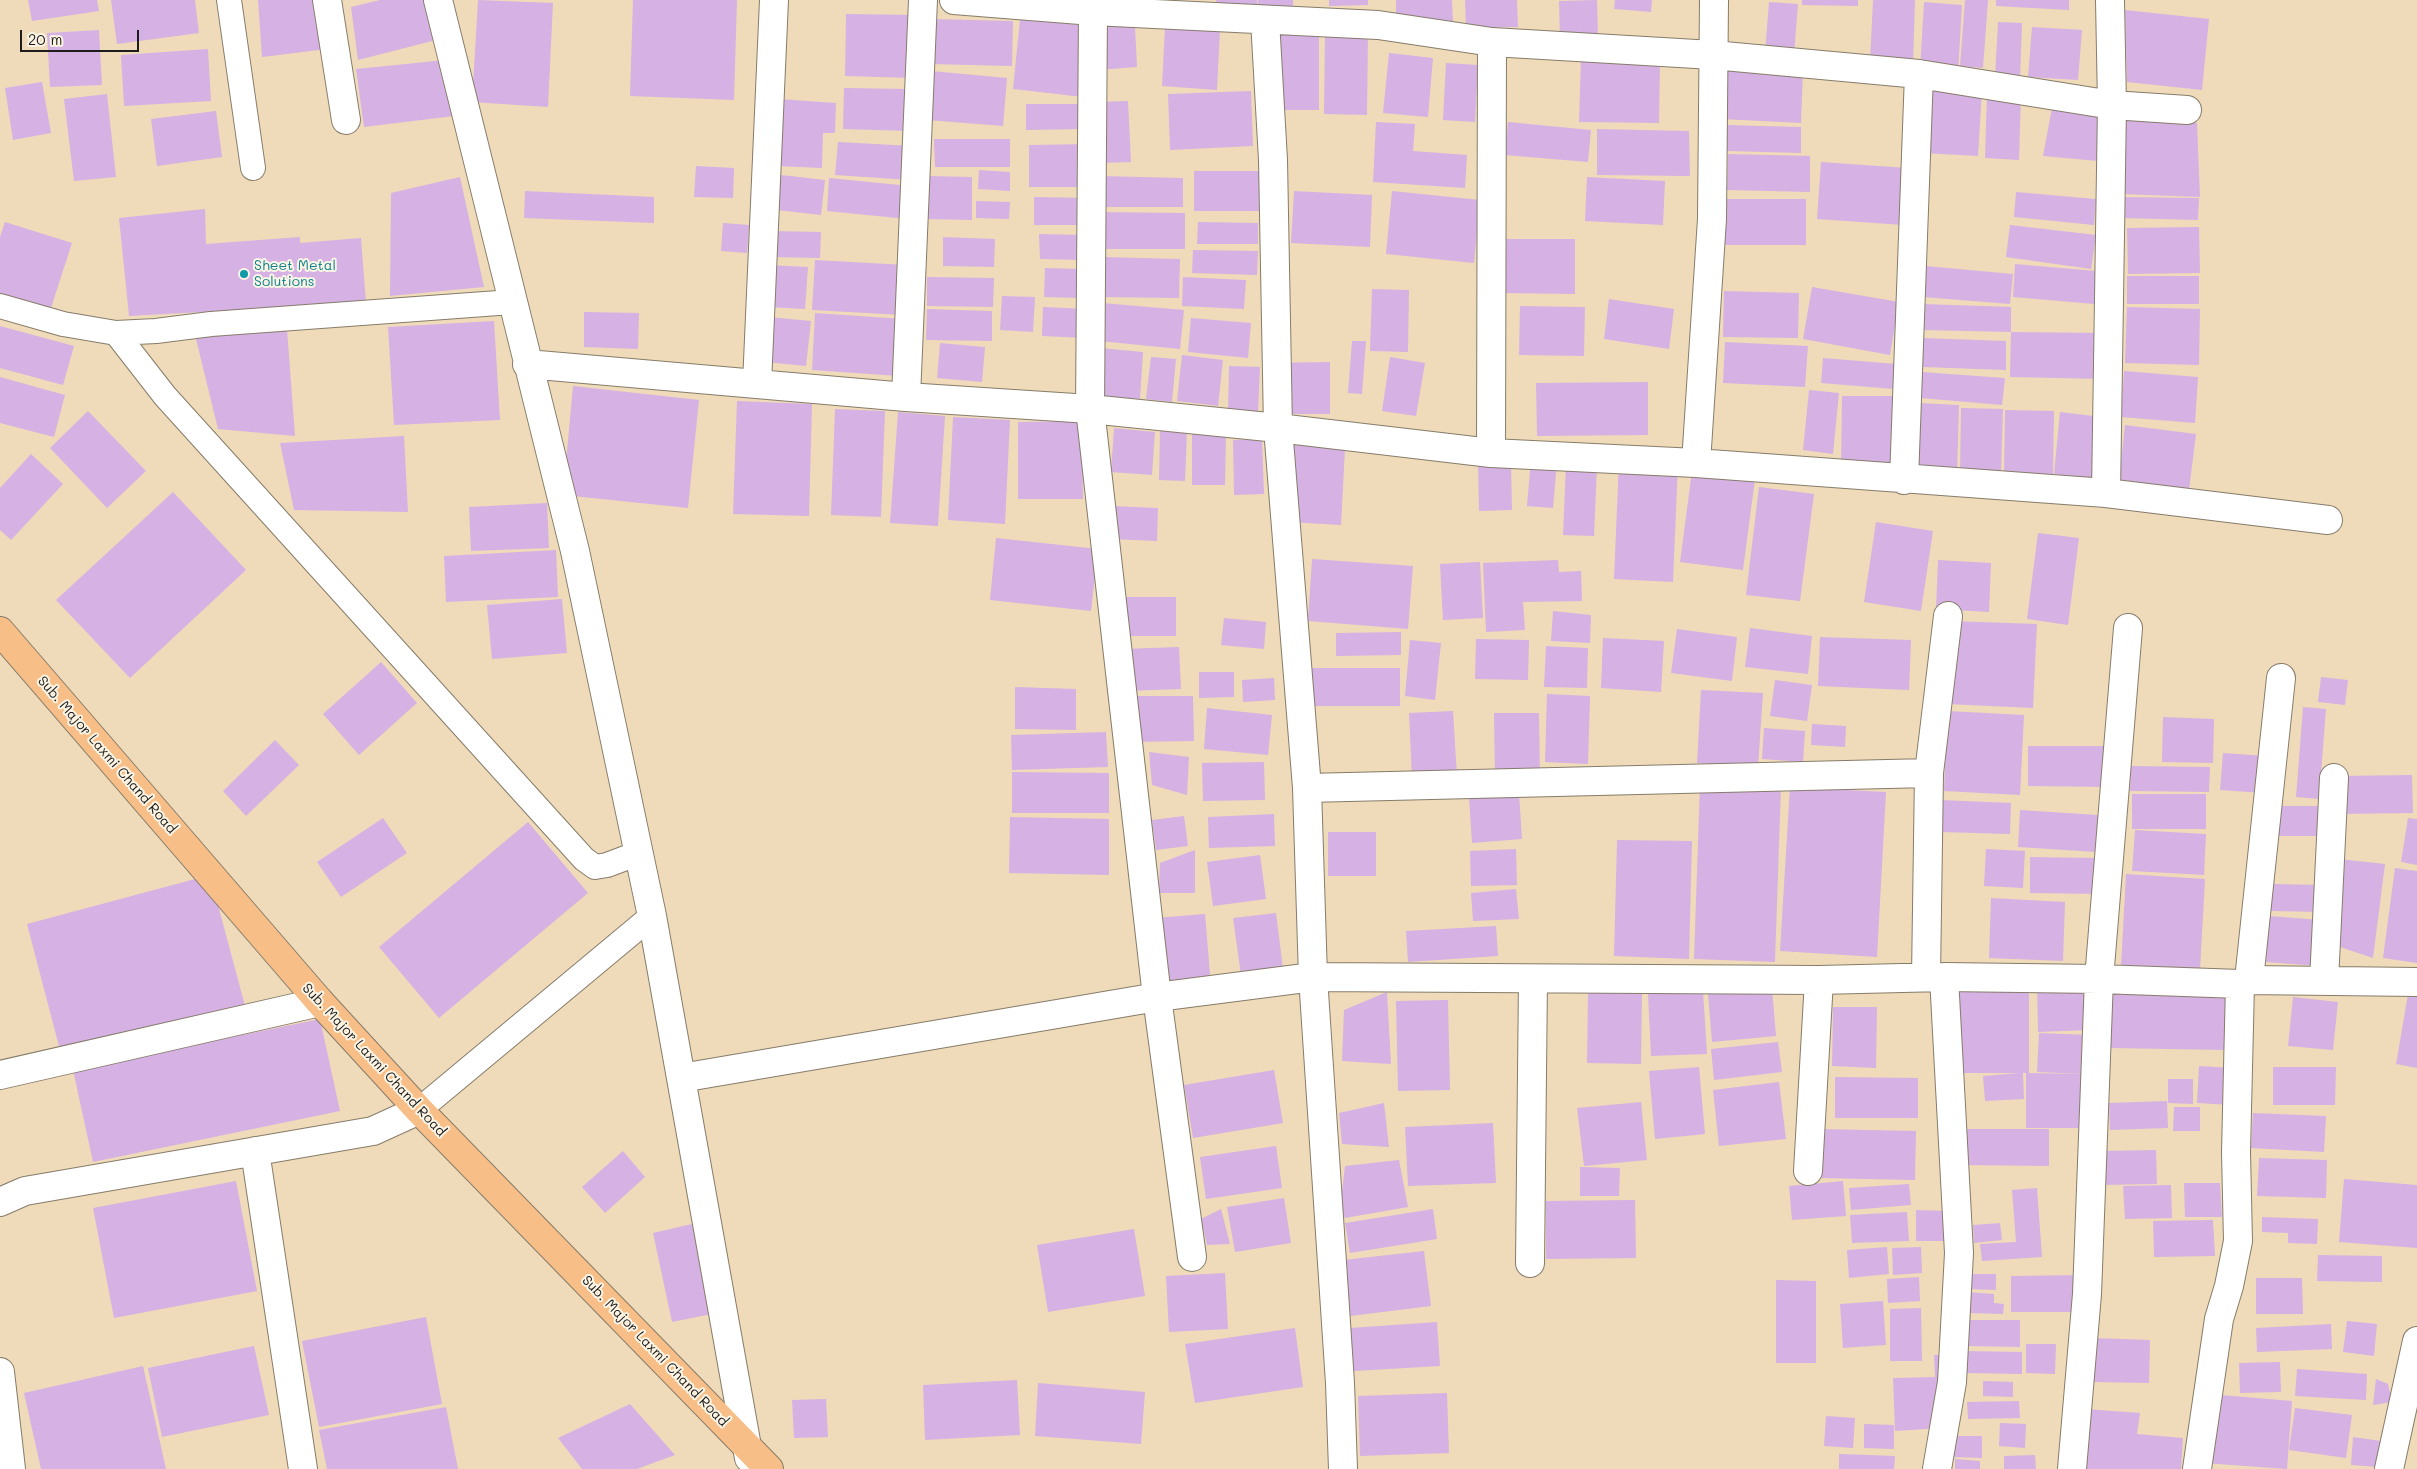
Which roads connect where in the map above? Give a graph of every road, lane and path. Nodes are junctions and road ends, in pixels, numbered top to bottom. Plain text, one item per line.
1 (229, 0) edge
2 (327, 0) edge
3 (438, 0) edge
4 (774, 0) edge
5 (923, 0) edge
6 (954, 0) edge
7 (1714, 0) edge
8 (2110, 0) edge
9 (1108, 8) edge
10 (1265, 20) junction
11 (1492, 42) junction
12 (1713, 55) junction
13 (1919, 74) junction
14 (2112, 105) junction
15 (2187, 110) dead end
16 (346, 120) dead end
17 (254, 168) dead end
18 (512, 302) junction
19 (0, 306) edge
20 (116, 334) junction
21 (527, 364) junction
22 (757, 384) junction
23 (906, 397) junction
24 (1090, 409) junction
25 (1278, 428) junction
26 (1491, 453) junction
27 (1696, 463) junction
28 (1904, 480) junction
29 (2106, 493) junction
30 (2328, 520) dead end
31 (1948, 616) dead end
32 (2128, 628) dead end
33 (0, 631) edge
34 (2281, 678) dead end
35 (1929, 773) junction
36 (2334, 778) dead end
37 (1306, 788) junction
38 (639, 853) junction
39 (652, 916) junction
40 (1313, 977) junction
41 (1935, 977) junction
42 (1534, 979) junction
43 (2099, 979) junction
44 (1818, 980) junction
45 (2324, 981) junction
46 (2245, 982) junction
47 (2417, 982) edge
48 (1157, 997) junction
49 (320, 1002) junction
50 (0, 1076) edge
51 (681, 1078) junction
52 (419, 1110) junction
53 (255, 1151) junction
54 (1808, 1171) dead end
55 (0, 1202) edge
56 (1192, 1257) dead end
57 (1530, 1263) dead end
58 (2417, 1342) edge
59 (0, 1372) edge
60 (745, 1442) junction
61 (11, 1469) edge
62 (304, 1469) edge
63 (752, 1469) edge
64 (769, 1469) edge
65 (1343, 1469) edge
66 (1937, 1469) edge
67 (2072, 1469) edge
68 (2197, 1469) edge
69 (2389, 1469) edge

1 - 17 lane
2 - 16 street
3 - 18 street
4 - 22 street
5 - 23 street
6 - 9 street
7 - 12 street
8 - 14 street
9 - 10 street
9 - 24 street
10 - 11 street
10 - 25 street
11 - 12 street
11 - 26 street
12 - 13 street
12 - 27 street
13 - 14 street
13 - 28 street
14 - 15 street
14 - 29 street
18 - 20 lane
18 - 21 street
19 - 20 lane
20 - 38 lane
21 - 22 street
21 - 38 street
22 - 23 street
23 - 24 street
24 - 25 street
24 - 48 street
25 - 26 street
25 - 37 street
26 - 27 street
27 - 28 street
28 - 29 street
29 - 30 street
31 - 35 street
32 - 43 street
33 - 49 main road, Sub. Major Laxmi Chand Road
34 - 46 street
35 - 37 street
35 - 41 street
36 - 45 street
37 - 40 street
38 - 39 street
39 - 51 street
39 - 52 lane
40 - 42 street
40 - 48 street
40 - 65 street
41 - 43 street
41 - 44 street
41 - 66 street
42 - 44 street
42 - 57 street
43 - 46 street
43 - 67 street
44 - 54 street
45 - 46 street
45 - 47 street
46 - 68 street
48 - 51 street
48 - 56 street
49 - 50 street
49 - 52 main road, Sub. Major Laxmi Chand Road
51 - 60 street
52 - 53 street
52 - 60 main road, Sub. Major Laxmi Chand Road
53 - 55 street
53 - 62 street
58 - 69 street
59 - 61 street
60 - 63 street
60 - 64 main road, Sub. Major Laxmi Chand Road

